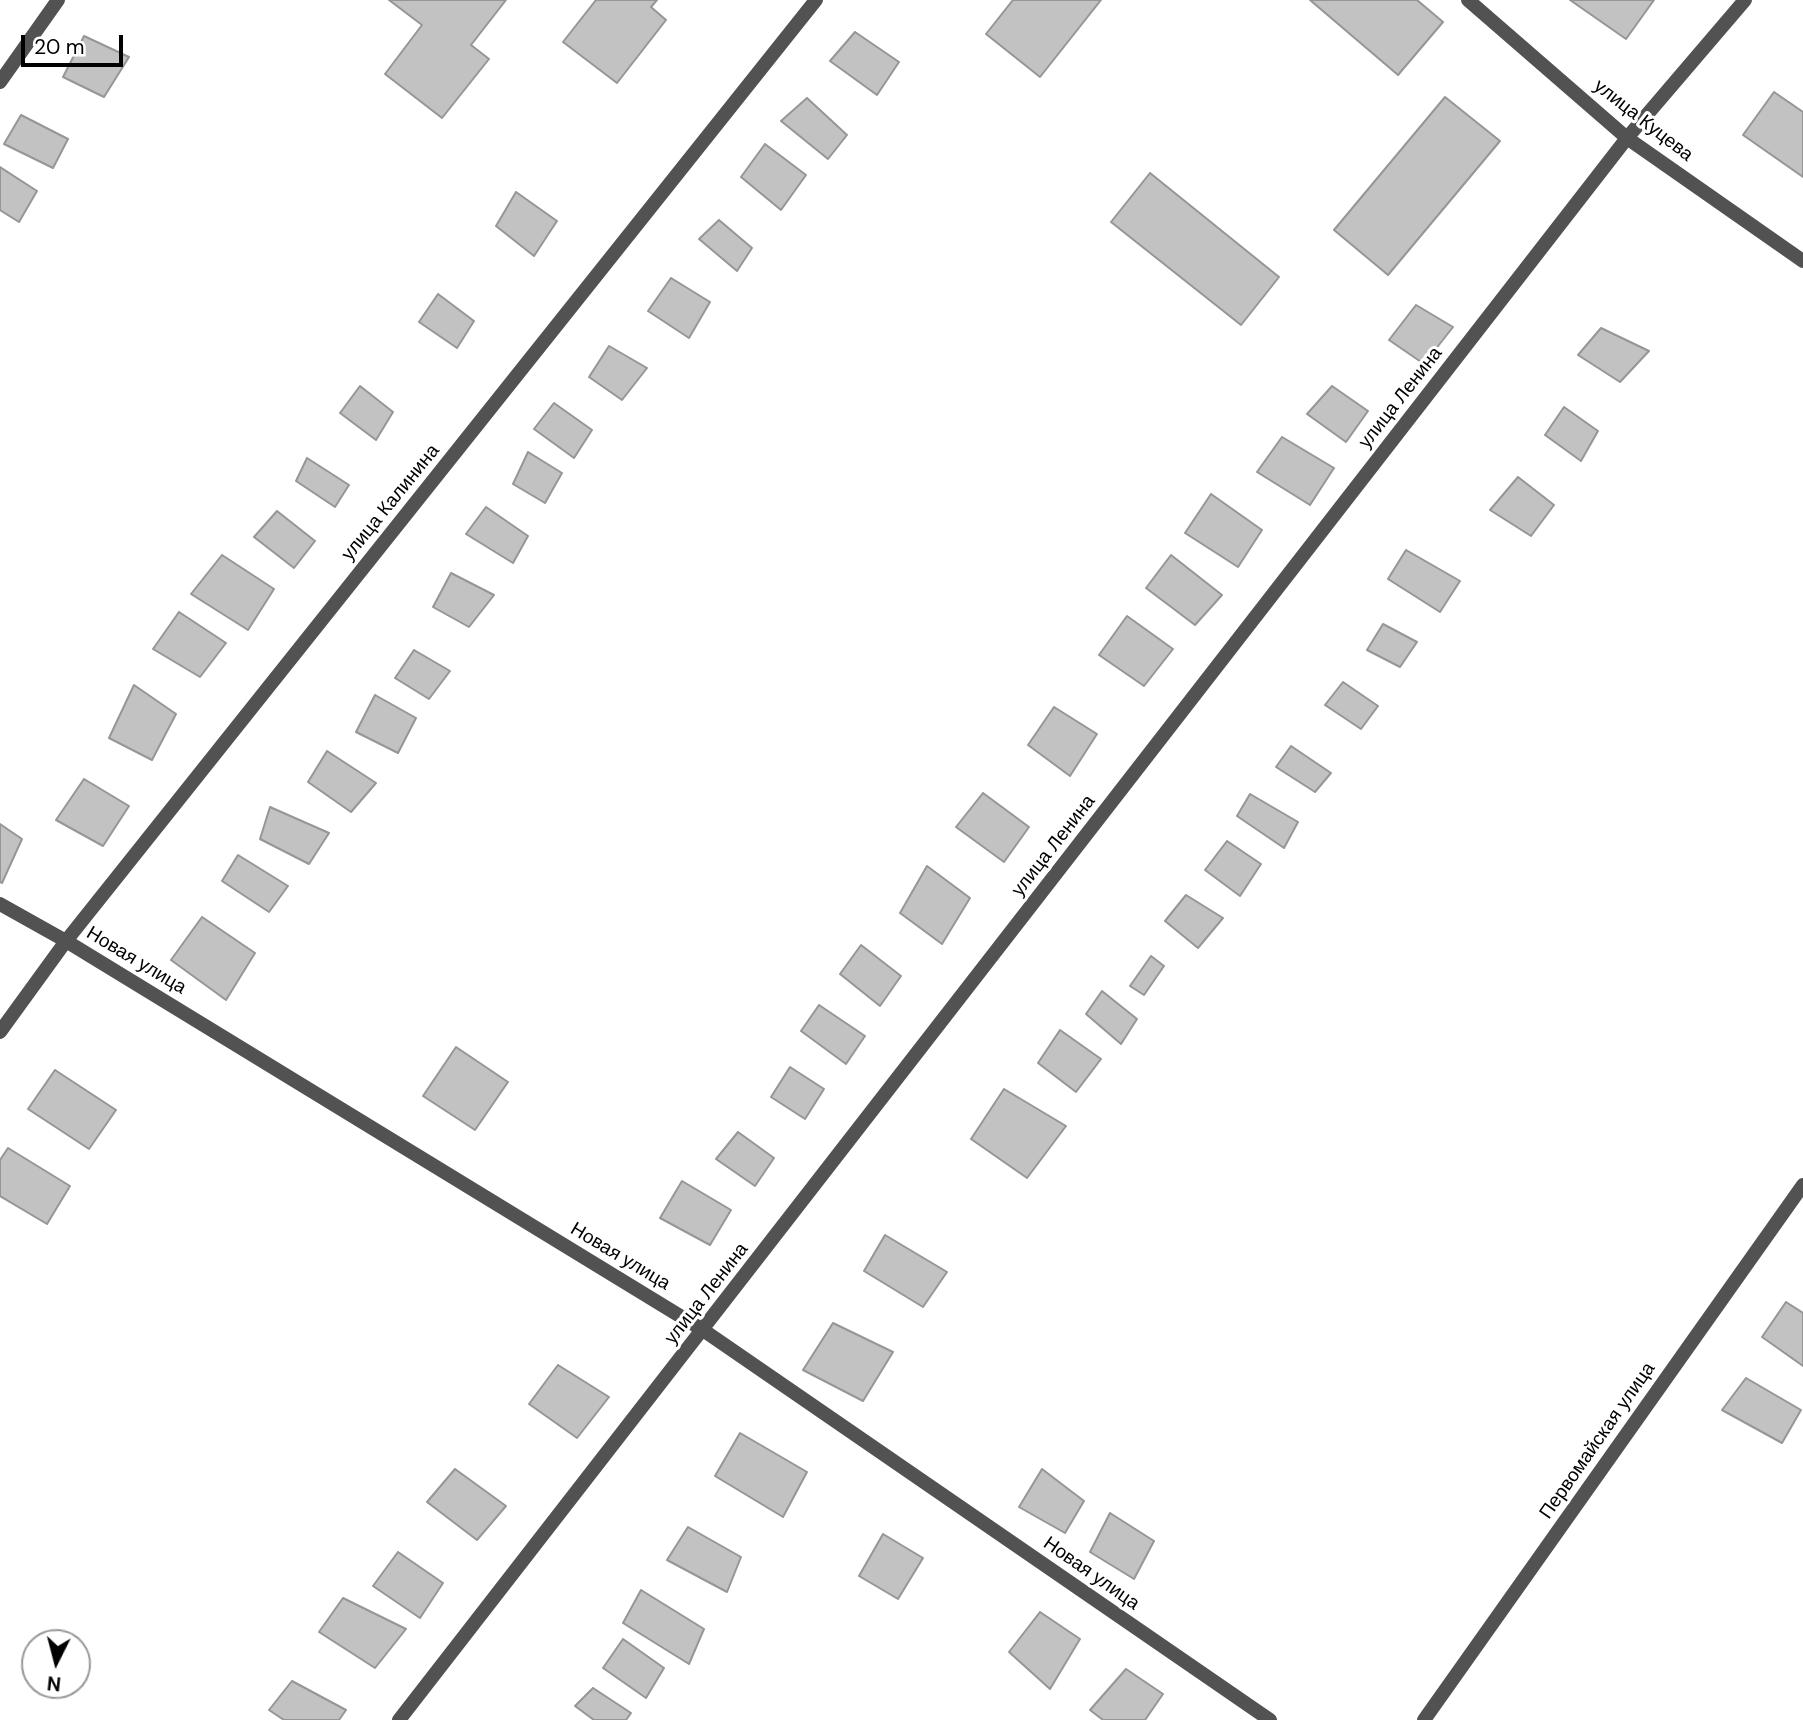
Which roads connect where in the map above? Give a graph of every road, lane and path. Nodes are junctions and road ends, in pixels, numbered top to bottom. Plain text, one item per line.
1 (58, 0) edge
2 (816, 0) edge
3 (1468, 0) edge
4 (1745, 0) edge
5 (0, 82) edge
6 (1627, 138) junction
7 (1803, 261) edge
8 (0, 904) edge
9 (66, 941) junction
10 (0, 1032) edge
11 (1803, 1185) edge
12 (704, 1330) junction
13 (399, 1720) edge
14 (1270, 1720) edge
15 (1424, 1720) edge

1 - 5 street
2 - 9 street, улица Калинина
3 - 6 street, улица Куцева
4 - 6 street, улица Ленина
6 - 7 street, улица Куцева
6 - 12 street, улица Ленина
8 - 9 street, Новая улица
9 - 10 street, улица Калинина
9 - 12 street, Новая улица
11 - 15 street, Первомайская улица
12 - 13 street, улица Ленина
12 - 14 street, Новая улица

